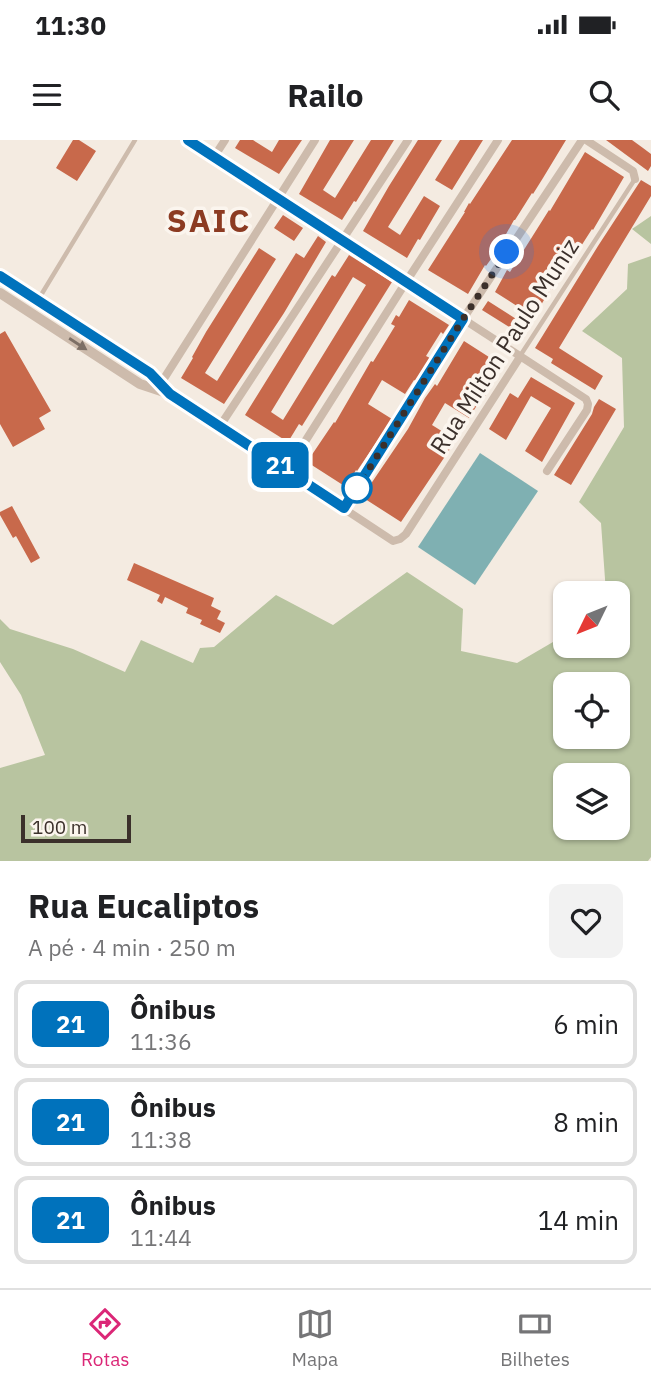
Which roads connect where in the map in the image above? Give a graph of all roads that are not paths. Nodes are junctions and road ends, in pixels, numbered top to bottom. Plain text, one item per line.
1 (135, 140) edge
2 (188, 140) edge
3 (225, 140) edge
4 (315, 140) edge
5 (408, 140) edge
6 (498, 140) edge
7 (584, 140) edge
8 (214, 157) junction
9 (635, 179) joint
10 (277, 198) junction
11 (343, 240) junction
12 (0, 276) edge
13 (406, 282) junction
14 (0, 293) edge
15 (38, 300) junction
16 (54, 311) junction
17 (463, 319) junction
18 (45, 322) junction
19 (520, 357) junction
20 (159, 387) junction
21 (170, 394) joint
22 (220, 426) junction
23 (287, 470) junction
24 (547, 471) dead end
25 (344, 508) junction

1 - 15 lane
2 - 8 street
3 - 8 street
4 - 10 street
5 - 11 street
6 - 13 street
7 - 9 street
7 - 17 street
8 - 10 street
9 - 19 lane, Rua Milton Paulo Muniz
10 - 11 street
10 - 20 street
11 - 13 street
11 - 22 street
12 - 15 street
13 - 17 street
13 - 23 street
14 - 18 street
15 - 16 street
16 - 18 lane
16 - 20 street
17 - 19 street
17 - 25 street
18 -> 20 street
19 - 24 street
19 - 25 street, Rua Milton Paulo Muniz
20 - 21 street
21 - 22 street
22 - 23 street
23 - 25 street

